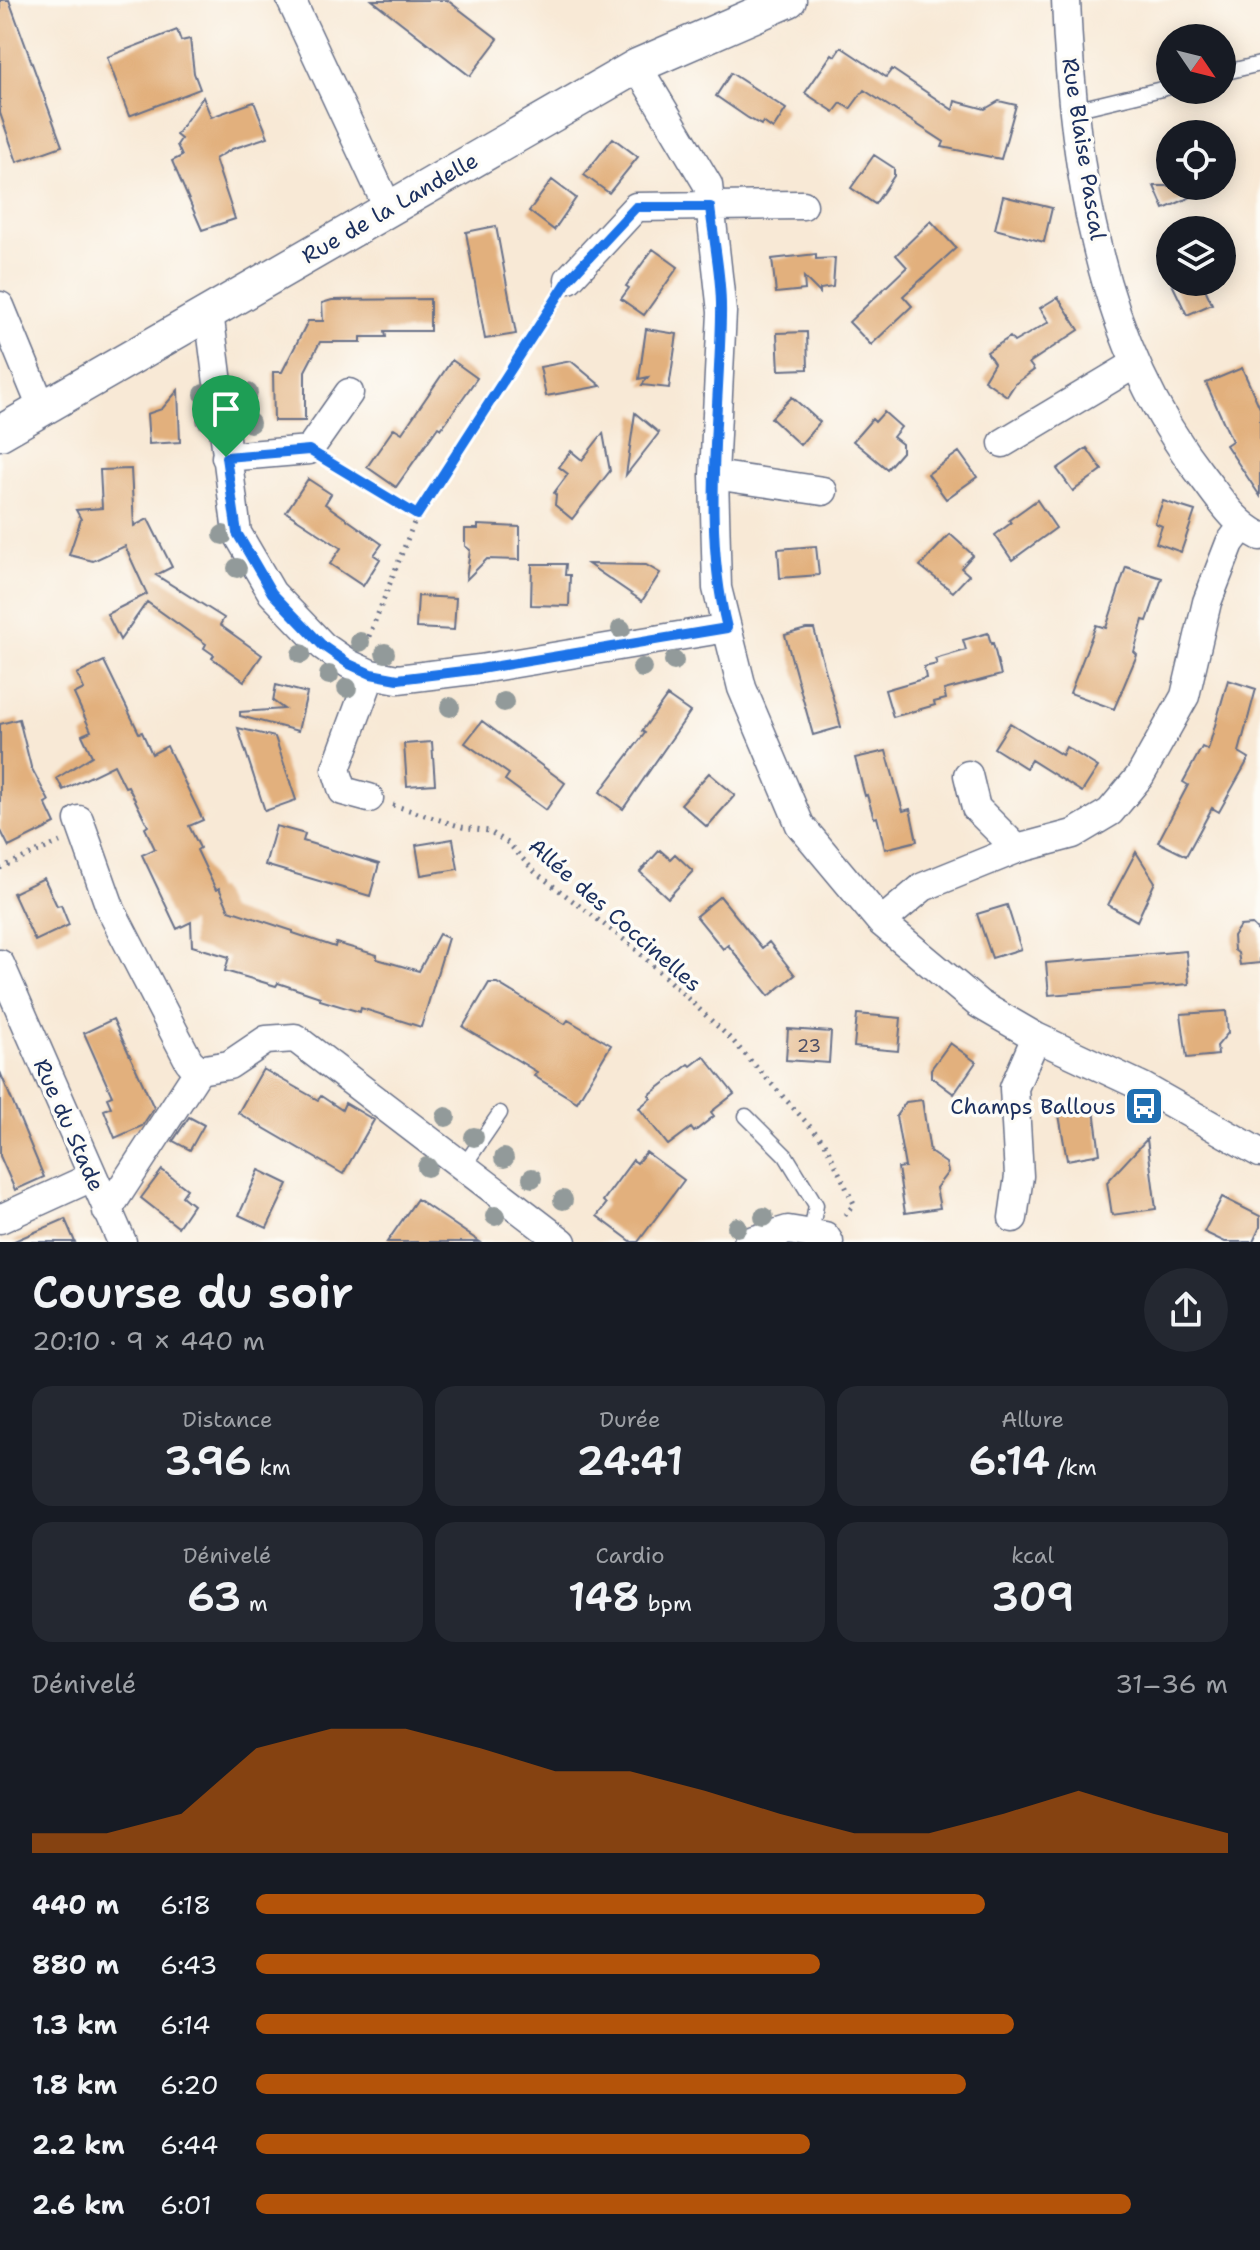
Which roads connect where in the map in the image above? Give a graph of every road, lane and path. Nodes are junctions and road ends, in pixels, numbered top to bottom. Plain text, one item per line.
1 (291, 0) edge
2 (789, 0) edge
3 (1066, 0) edge
4 (1260, 64) edge
5 (637, 66) junction
6 (1236, 70) edge
7 (1156, 90) edge
8 (1074, 110) junction
9 (803, 205) dead end
10 (710, 207) junction
11 (389, 210) junction
12 (569, 279) joint
13 (0, 306) edge
14 (209, 312) junction
15 (1135, 364) junction
16 (349, 393) dead end
17 (42, 408) junction
18 (0, 433) edge
19 (1003, 443) dead end
20 (309, 450) junction
21 (226, 457) junction
22 (714, 475) junction
23 (823, 491) dead end
24 (417, 515) junction
25 (1251, 531) edge
26 (727, 628) junction
27 (360, 669) junction
28 (968, 775) dead end
29 (369, 798) joint
30 (81, 826) joint
31 (1017, 849) junction
32 (0, 868) edge
33 (881, 922) junction
34 (0, 964) edge
35 (1036, 1037) junction
36 (199, 1070) junction
37 (500, 1113) dead end
38 (746, 1116) dead end
39 (1256, 1144) edge
40 (463, 1167) junction
41 (92, 1177) junction
42 (107, 1211) junction
43 (1013, 1218) dead end
44 (0, 1219) edge
45 (822, 1238) edge
46 (122, 1242) edge
47 (562, 1242) edge
48 (748, 1242) edge

1 - 11 street
2 - 5 street, Rue de la Landelle
3 - 8 street, Rue Blaise Pascal
4 - 6 lane
5 - 10 street
5 - 11 street, Rue de la Landelle
7 - 8 lane
8 - 15 street, Rue Blaise Pascal
9 - 10 street
10 - 12 street
10 - 22 street
11 - 14 street, Rue de la Landelle
12 - 24 path
13 - 17 street
14 - 17 street, Rue de la Landelle
14 - 21 street
15 - 19 street
15 - 25 street, Rue Blaise Pascal
16 - 20 street
17 - 18 street, Rue de la Landelle
20 - 21 street
20 - 24 path
21 - 27 street
22 - 23 street
22 - 26 street
24 - 27 path
25 - 31 street
26 - 27 street
26 - 33 street
27 - 29 street
28 - 31 street
29 - 45 path, Allée des Coccinelles
30 - 32 path
30 - 36 street
31 - 33 street
33 - 35 street
34 - 41 street, Rue du Stade
35 - 39 street
35 - 43 street
36 - 40 street
36 - 42 street
37 - 40 lane
38 - 45 lane
40 - 47 street
41 - 42 street, Rue du Stade
41 - 44 street
42 - 46 street, Rue du Stade
45 - 48 street

